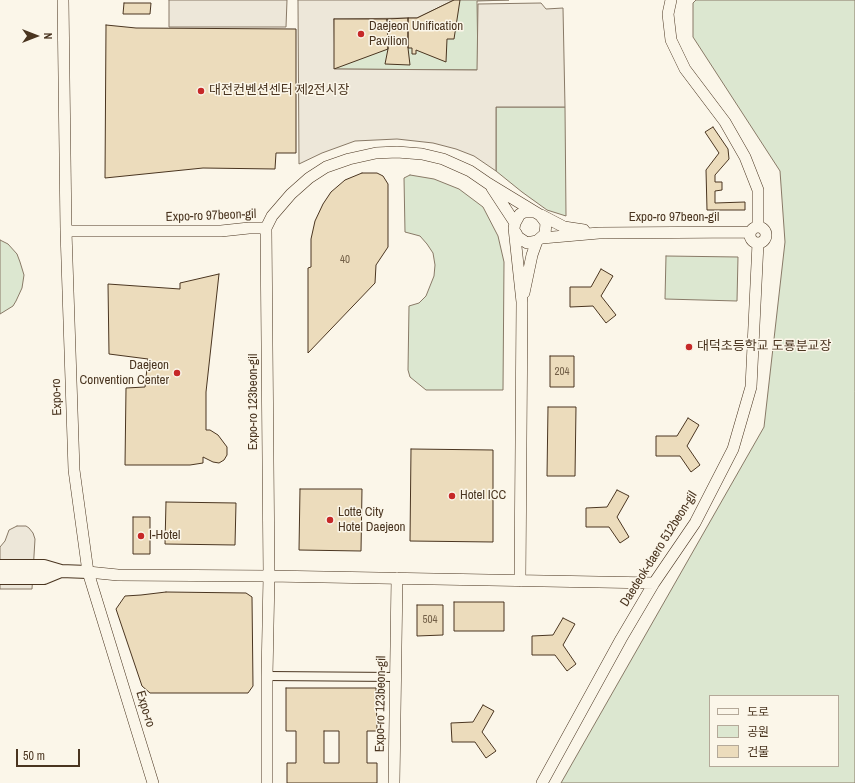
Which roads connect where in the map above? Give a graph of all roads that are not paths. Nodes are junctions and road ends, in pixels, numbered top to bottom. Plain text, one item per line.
1 (63, 0) edge
2 (671, 0) edge
3 (489, 184) junction
4 (538, 213) junction
5 (266, 228) junction
6 (515, 228) junction
7 (754, 229) junction
8 (66, 231) junction
9 (599, 233) junction
10 (539, 240) junction
11 (522, 302) junction
12 (0, 566) edge
13 (61, 571) junction
14 (88, 572) junction
15 (269, 576) junction
16 (0, 578) edge
17 (397, 578) junction
18 (520, 580) junction
19 (654, 583) junction
20 (267, 676) junction
21 (396, 677) junction
22 (153, 783) edge
23 (267, 783) edge
24 (394, 783) edge
25 (542, 783) edge

1 - 8 street, Expo-ro
2 - 7 street
3 - 4 street, Expo-ro 97beon-gil
3 - 5 street, Expo-ro 97beon-gil
3 - 6 street
4 - 6 street
4 - 9 street, Expo-ro 97beon-gil
4 - 10 street
5 - 8 street, Expo-ro 97beon-gil
5 - 15 street, Expo-ro 123beon-gil
6 - 10 street
6 - 11 street
7 - 9 street, Expo-ro 97beon-gil
7 - 19 street, Daedeok-daero 512beon-gil
8 - 14 street, Expo-ro
9 - 10 street
10 - 11 street
11 - 18 street
12 - 13 main road
13 - 14 main road
13 - 16 main road
14 - 15 street
14 - 22 street, Expo-ro
15 - 17 street
15 - 20 street, Expo-ro 123beon-gil
17 - 18 street
17 - 21 street, Expo-ro 123beon-gil
18 - 19 street
19 - 25 street, Daedeok-daero 512beon-gil
20 - 21 street
20 - 23 street, Expo-ro 123beon-gil
21 - 24 street, Expo-ro 123beon-gil

